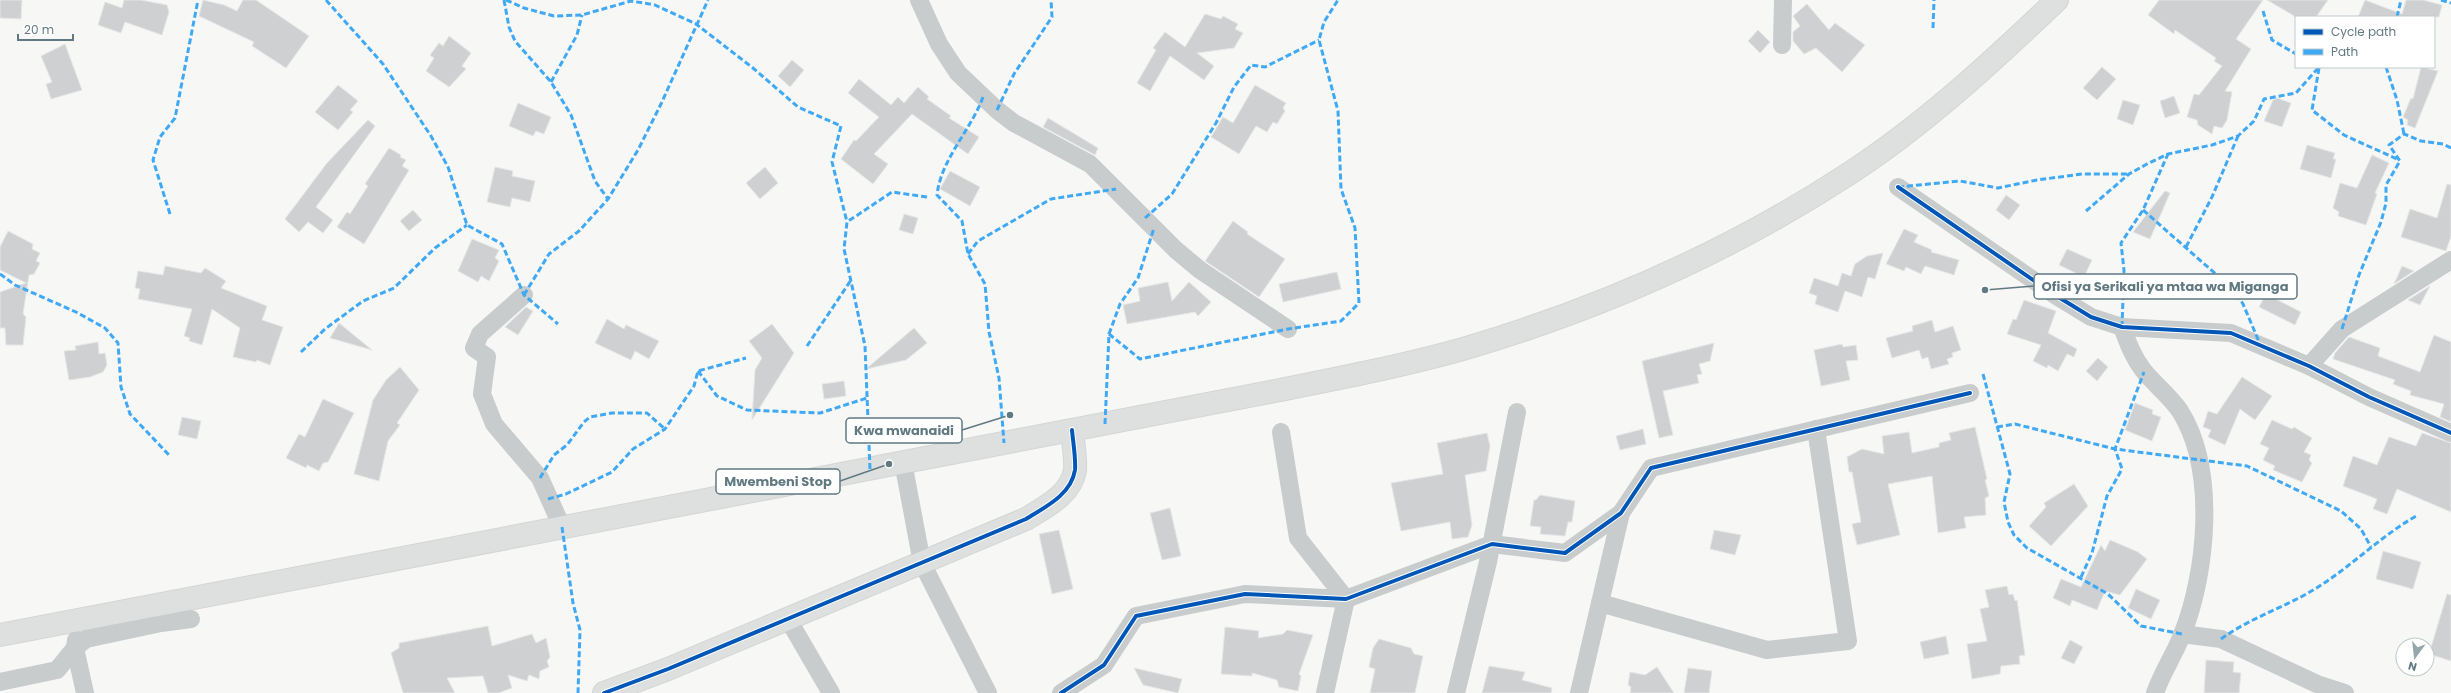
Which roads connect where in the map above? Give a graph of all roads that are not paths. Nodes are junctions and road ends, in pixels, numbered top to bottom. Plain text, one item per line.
1 (919, 0) edge
2 (1783, 0) edge
3 (2057, 0) edge
4 (1782, 45) dead end
5 (1898, 187) dead end
6 (2451, 260) edge
7 (524, 295) dead end
8 (2122, 327) junction
9 (1288, 329) dead end
10 (2309, 366) junction
11 (1970, 393) dead end
12 (1517, 412) dead end
13 (1816, 429) junction
14 (1072, 430) junction
15 (1280, 432) dead end
16 (2451, 433) edge
17 (903, 462) junction
18 (1621, 513) junction
19 (562, 527) junction
20 (1492, 544) junction
21 (922, 562) junction
22 (1346, 599) junction
23 (1600, 603) junction
24 (191, 619) dead end
25 (788, 619) junction
26 (80, 620) junction
27 (2182, 634) junction
28 (0, 635) edge
29 (75, 648) junction
30 (0, 682) edge
31 (85, 693) edge
32 (604, 693) edge
33 (831, 693) edge
34 (988, 693) edge
35 (1061, 693) edge
36 (1325, 693) edge
37 (1456, 693) edge
38 (1579, 693) edge
39 (2155, 693) edge
40 (2345, 693) edge

1 - 9 street
2 - 4 street
3 - 14 main road
5 - 8 street
6 - 10 street
7 - 19 street
8 - 10 street
8 - 27 street
10 - 16 street
11 - 13 street
12 - 20 street
13 - 18 street
13 - 23 street
14 - 17 main road
14 - 21 main road
15 - 22 street
17 - 19 main road
17 - 21 street
18 - 20 street
18 - 23 street
19 - 26 main road
20 - 22 street
20 - 37 street
21 - 25 main road
21 - 34 street
22 - 35 street
22 - 36 street
23 - 38 street
24 - 29 street
25 - 32 main road
25 - 33 street
26 - 28 main road
26 - 29 street
27 - 39 street
27 - 40 street
29 - 30 street
29 - 31 street

